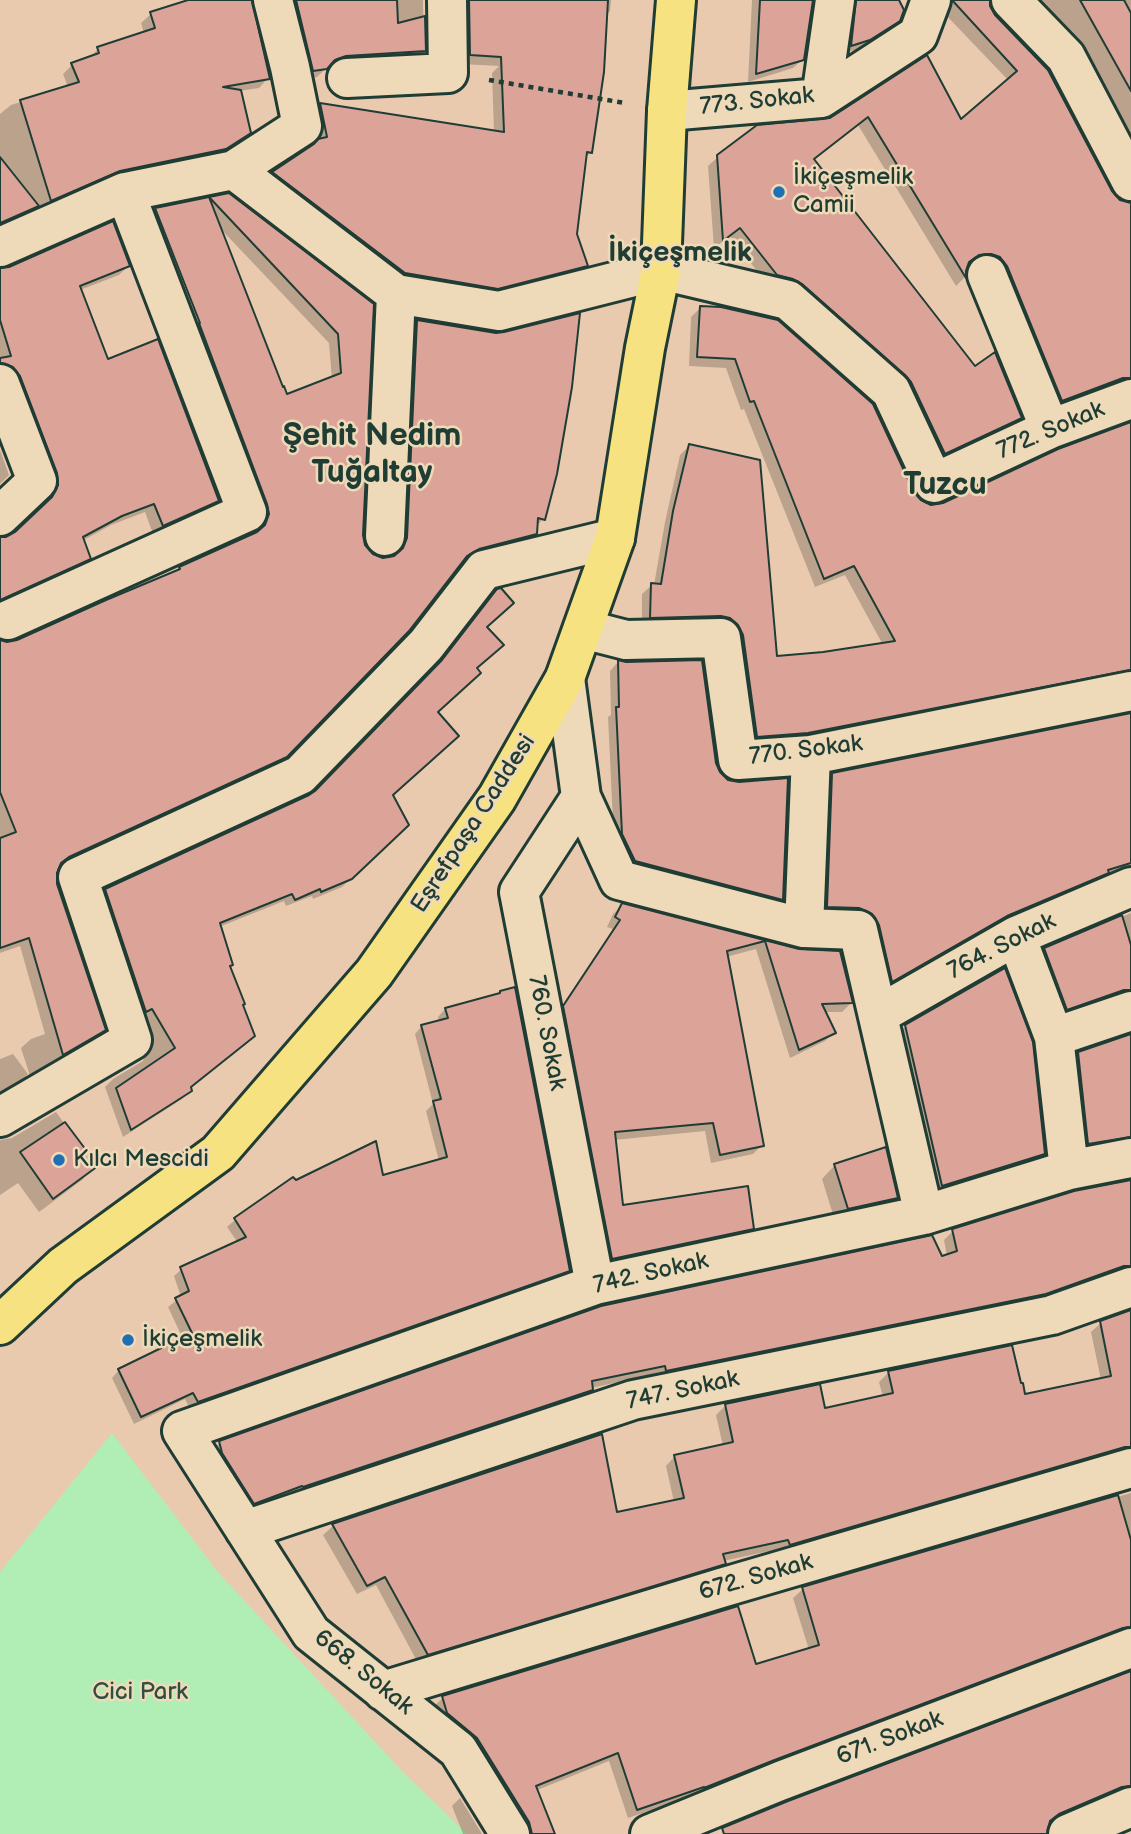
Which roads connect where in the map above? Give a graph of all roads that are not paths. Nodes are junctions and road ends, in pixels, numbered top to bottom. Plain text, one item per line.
1 (273, 0) edge
2 (447, 0) edge
3 (676, 0) edge
4 (835, 0) edge
5 (931, 0) edge
6 (1012, 0) edge
7 (347, 78) dead end
8 (821, 97) junction
9 (652, 108) junction
10 (234, 170) junction
11 (1131, 181) edge
12 (125, 192) junction
13 (0, 247) edge
14 (661, 270) junction
15 (987, 275) dead end
16 (396, 294) junction
17 (0, 384) edge
18 (1130, 401) edge
19 (1050, 429) junction
20 (0, 516) edge
21 (385, 536) dead end
22 (615, 537) junction
23 (8, 620) dead end
24 (583, 629) junction
25 (565, 678) junction
26 (1131, 691) edge
27 (811, 755) junction
28 (581, 797) junction
29 (1131, 887) edge
30 (804, 928) junction
31 (1016, 936) junction
32 (1131, 1011) edge
33 (878, 1015) junction
34 (1054, 1037) junction
35 (0, 1117) edge
36 (1131, 1158) edge
37 (1069, 1170) junction
38 (924, 1215) junction
39 (595, 1285) junction
40 (1131, 1287) edge
41 (0, 1325) edge
42 (182, 1431) joint
43 (1131, 1468) edge
44 (245, 1530) junction
45 (1131, 1648) edge
46 (383, 1691) junction
47 (1131, 1807) edge
48 (510, 1834) edge
49 (650, 1834) edge
50 (1068, 1834) edge

1 - 10 street
2 - 7 street
3 - 9 main road, Eşrefpaşa Caddesi
4 - 8 street
5 - 8 street, 773. Sokak
6 - 11 street
8 - 9 street, 773. Sokak
9 - 14 main road, Eşrefpaşa Caddesi
10 - 12 street
10 - 16 street
12 - 13 street
12 - 23 street
14 - 16 street
14 - 19 street, 772. Sokak
14 - 22 main road, Eşrefpaşa Caddesi
15 - 19 street
16 - 21 street
17 - 20 street
18 - 19 street, 772. Sokak
22 - 24 main road, Eşrefpaşa Caddesi
22 - 35 street
24 - 25 main road, Eşrefpaşa Caddesi
24 - 27 street, 770. Sokak
25 - 28 street
25 - 41 main road, Eşrefpaşa Caddesi
26 - 27 street, 770. Sokak
27 - 30 street
28 - 30 street
28 - 39 street, 760. Sokak
29 - 31 street, 764. Sokak
30 - 33 street
31 - 33 street, 764. Sokak
31 - 34 street
32 - 34 street
33 - 38 street
34 - 37 street
36 - 37 street, 742. Sokak
37 - 38 street, 742. Sokak
38 - 39 street, 742. Sokak
39 - 42 street, 742. Sokak
40 - 44 street, 747. Sokak
42 - 44 street, 668. Sokak
43 - 46 street, 672. Sokak
44 - 46 street, 668. Sokak
45 - 49 street, 671. Sokak
46 - 48 street, 668. Sokak
47 - 50 street

